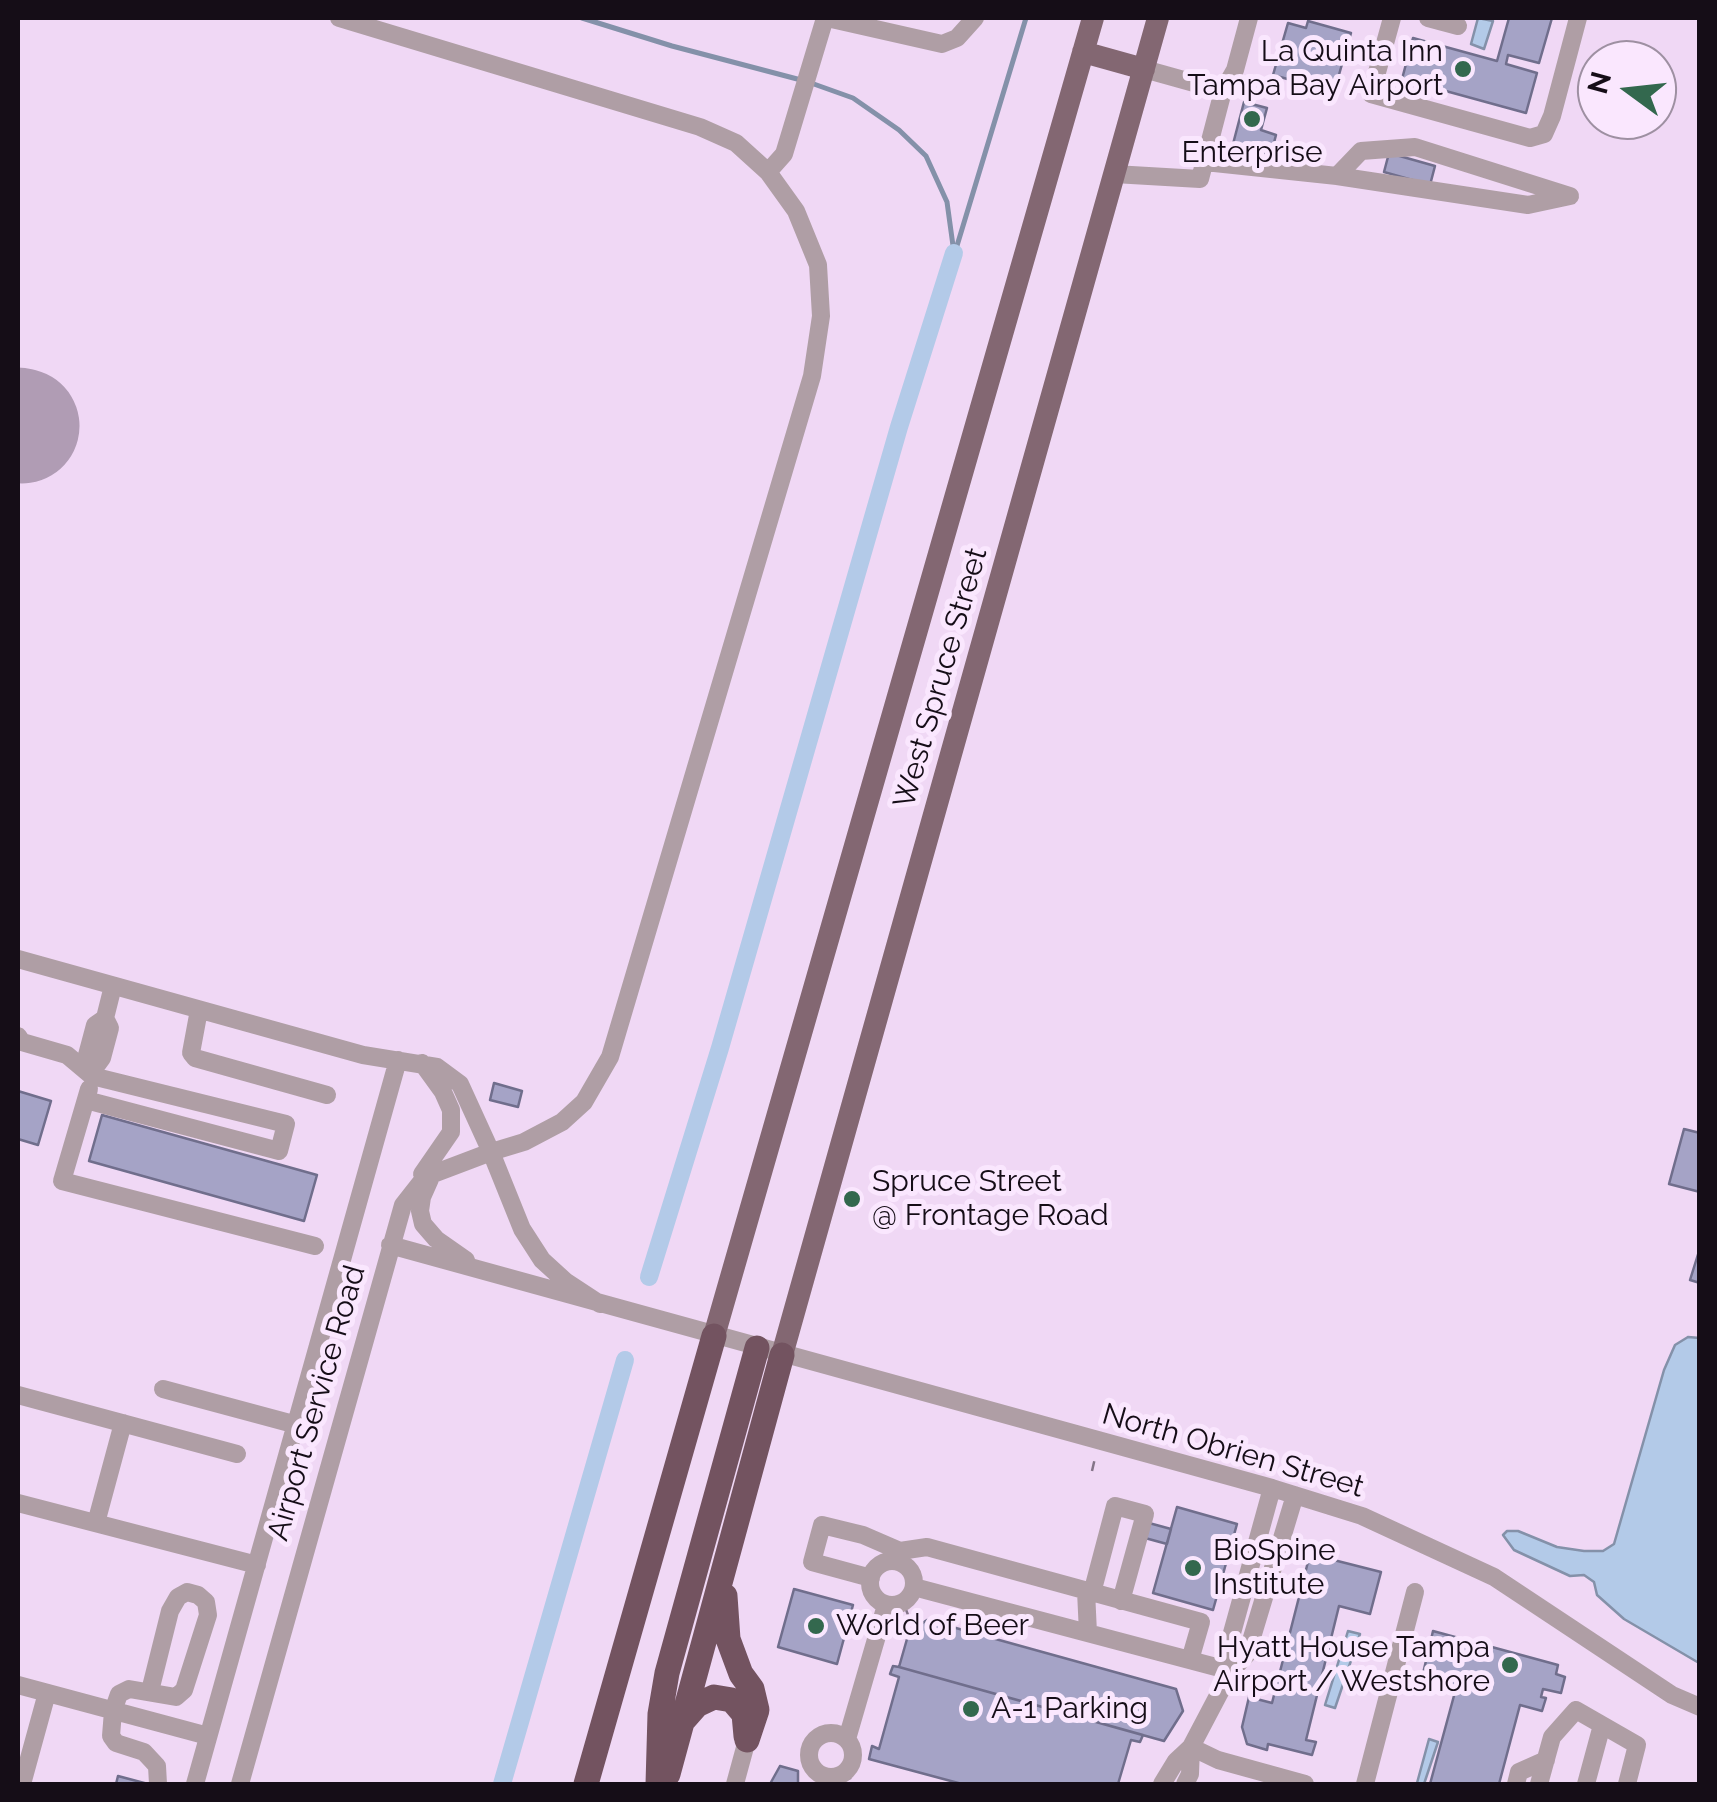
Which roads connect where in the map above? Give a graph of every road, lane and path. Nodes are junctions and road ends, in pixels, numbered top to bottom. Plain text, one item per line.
1 (339, 18) edge
2 (826, 18) edge
3 (975, 18) edge
4 (1093, 18) edge
5 (1158, 18) edge
6 (1249, 18) edge
7 (1392, 18) edge
8 (1428, 18) edge
9 (1578, 18) edge
10 (1458, 26) dead end
11 (1083, 52) junction
12 (1144, 69) junction
13 (1223, 91) junction
14 (1204, 162) junction
15 (768, 172) junction
16 (1114, 174) junction
17 (1337, 176) junction
18 (18, 959) edge
19 (113, 986) junction
20 (199, 1010) junction
21 (18, 1036) edge
22 (398, 1060) junction
23 (421, 1062) junction
24 (93, 1072) junction
25 (327, 1095) dead end
26 (86, 1100) junction
27 (491, 1152) junction
28 (442, 1168) junction
29 (409, 1194) junction
30 (390, 1245) junction
31 (315, 1246) dead end
32 (483, 1271) junction
33 (600, 1304) junction
34 (714, 1336) junction
35 (757, 1348) junction
36 (782, 1355) junction
37 (163, 1389) dead end
38 (18, 1395) edge
39 (123, 1423) junction
40 (298, 1425) junction
41 (237, 1454) dead end
42 (1095, 1457) dead end
43 (1092, 1471) dead end
44 (1272, 1488) junction
45 (1295, 1495) junction
46 (18, 1503) edge
47 (96, 1523) junction
48 (899, 1556) junction
49 (257, 1566) junction
50 (724, 1576) junction
51 (871, 1578) junction
52 (1089, 1592) junction
53 (1415, 1592) dead end
54 (1121, 1601) junction
55 (903, 1604) junction
56 (1088, 1633) junction
57 (1190, 1660) junction
58 (1230, 1671) junction
59 (18, 1685) edge
60 (150, 1692) junction
61 (47, 1693) junction
62 (1700, 1707) edge
63 (113, 1711) junction
64 (682, 1722) junction
65 (1602, 1726) junction
66 (208, 1736) junction
67 (847, 1739) junction
68 (746, 1740) junction
69 (1192, 1747) junction
70 (1546, 1760) junction
71 (842, 1779) edge
72 (22, 1784) edge
73 (158, 1784) edge
74 (195, 1784) edge
75 (240, 1784) edge
76 (586, 1784) edge
77 (661, 1784) edge
78 (735, 1784) edge
79 (1162, 1784) edge
80 (1185, 1784) edge
81 (1306, 1784) edge
82 (1364, 1784) edge
83 (1516, 1784) edge
84 (1539, 1784) edge
85 (1586, 1784) edge
86 (1626, 1784) edge

1 - 15 street
2 - 3 street
2 - 15 street
4 - 11 main road, West Spruce Street
5 - 12 main road, West Spruce Street
6 - 13 street
7 - 9 street
8 - 10 street
11 - 12 main road
11 - 34 main road, West Spruce Street
12 - 13 street
12 - 16 main road, West Spruce Street
13 - 14 street
14 - 16 street
14 - 17 street
15 - 27 street
16 - 36 main road, West Spruce Street
17 - 17 street
18 - 19 street
19 - 20 street
19 - 24 street
20 - 22 street
20 - 25 street
21 - 24 street
22 - 23 street
22 - 40 street
23 - 27 street
23 - 29 street
24 - 26 street
24 - 26 street
26 - 31 street
27 - 28 street
27 - 33 street
28 - 29 street
28 - 32 street
29 - 30 street
30 - 32 street, Airport Service Road
30 - 75 street, Airport Service Road
32 - 33 street, Airport Service Road
33 - 34 street, Airport Service Road
34 - 35 street, North Obrien Street
34 - 76 highway
35 - 36 street, North Obrien Street
35 - 77 highway
36 - 44 street, North Obrien Street
36 - 50 highway
37 - 40 street
38 - 39 street
39 - 41 street
39 - 47 street
40 - 49 street
42 - 43 path
44 - 45 street, North Obrien Street
44 - 58 street
45 - 58 street
45 - 62 street, North Obrien Street
46 - 47 street
47 - 49 street
48 - 51 street
48 - 51 street
48 - 52 street
48 - 55 street
49 - 66 street
50 - 64 highway
50 - 68 highway
51 - 55 street
52 - 54 street
52 - 54 street
52 - 56 street
53 - 82 street
54 - 57 street
55 - 56 street
55 - 67 street
56 - 57 street
57 - 58 street
58 - 69 street
59 - 61 street
60 - 60 street
60 - 63 street
61 - 63 street
61 - 72 street
63 - 66 street
63 - 73 street
64 - 68 highway
64 - 77 highway
65 - 70 street
65 - 85 street
65 - 86 street
66 - 74 street
67 - 71 street
67 - 71 street
68 - 78 street
69 - 79 street
69 - 80 street
69 - 81 street
70 - 83 street
70 - 84 street

